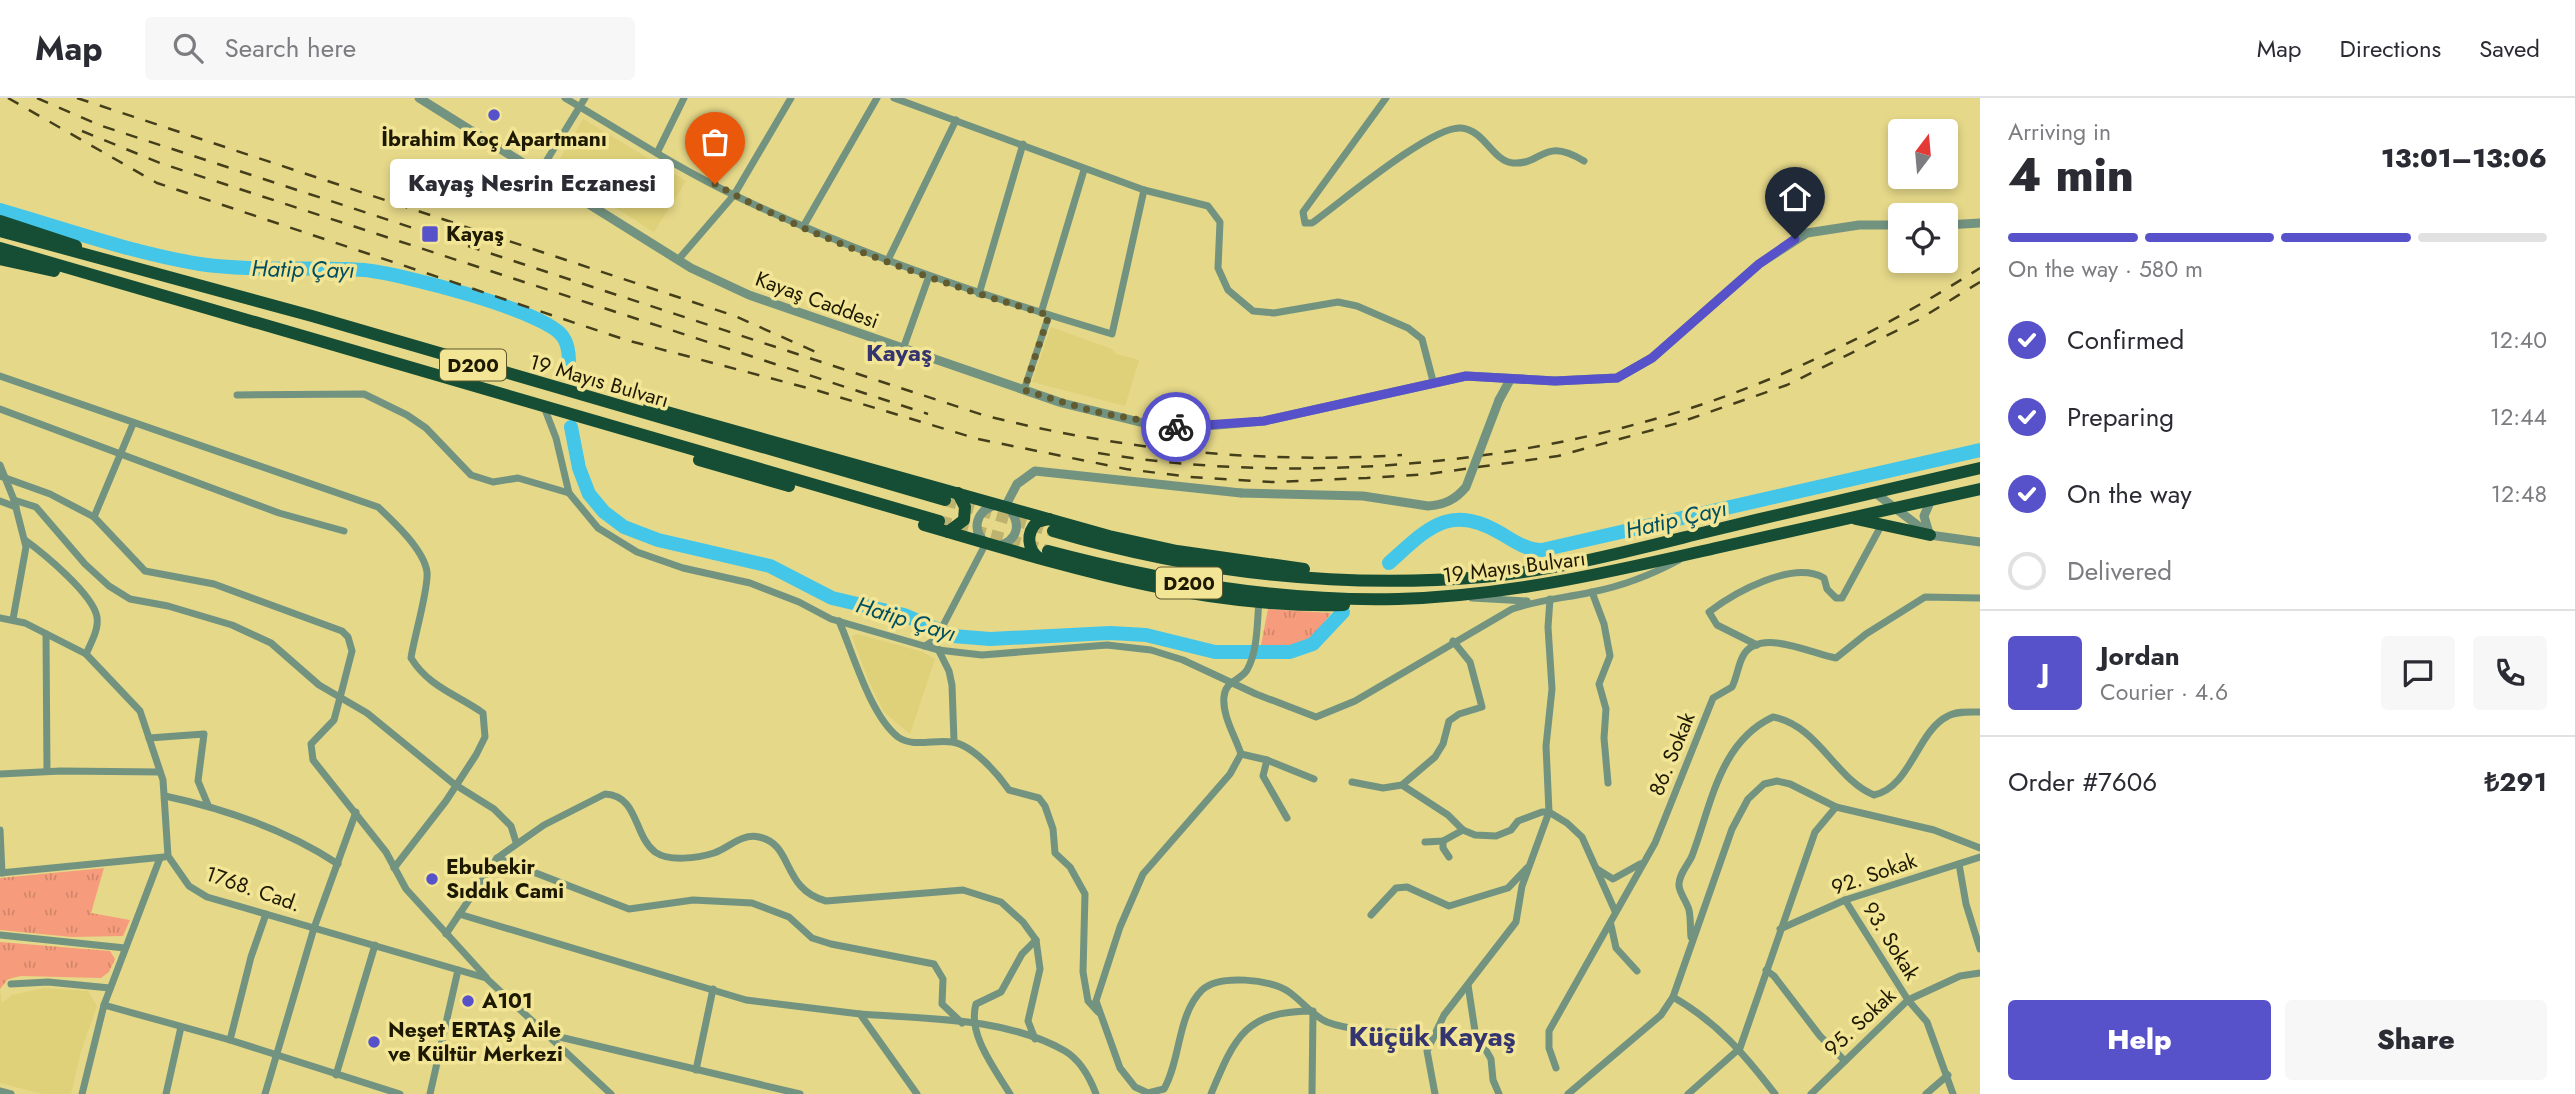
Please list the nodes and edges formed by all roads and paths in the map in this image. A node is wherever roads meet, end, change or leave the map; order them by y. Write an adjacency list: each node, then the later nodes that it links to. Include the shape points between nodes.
1 (419, 98): 15 (street, Kayaş Caddesi)
2 (565, 98): 9 (street)
3 (585, 98): 9 (street)
4 (684, 98): 12 (street)
5 (791, 98): 17 (street)
6 (877, 98): 22 (street)
7 (894, 98): 10 (street)
8 (1386, 98): 13 (street, via 1303,212 1305,223 1312,223 1421,143 1452,128 1474,132 1508,162 1554,150)
9 (580, 107): 12 (street); 15 (street)
10 (956, 120): 11 (street); 27 (street)
11 (1023, 144): 14 (street); 31 (street)
12 (657, 153): 17 (street)
13 (1584, 161)
14 (1084, 170): 16 (street); 32 (street)
15 (539, 173): 26 (street, Kayaş Caddesi)
16 (1144, 190): 32 (street, via 1112,334); 36 (street, via 1216,212 1219,268 1228,290 1253,311 1274,313 1338,302 1357,306 1422,339)
17 (734, 195): 22 (street); 26 (street)
18 (0, 221): 28 (highway)
19 (1980, 223): 20 (street)
20 (1958, 224)
21 (1888, 226): 35 (street, Kayaş Caddesi, via 1832,228 1799,237 1759,264 1666,347 1625,374 1606,380)
22 (803, 227): 27 (street)
23 (0, 231): 28 (highway, 19 Mayıs Bulvarı / D200)
24 (0, 248): 30 (highway, 19 Mayıs Bulvarı / D200)
25 (0, 260): 30 (highway)
26 (678, 260): 33 (street, Kayaş Caddesi, via 749,295)
27 (888, 260): 29 (street)
28 (135, 269): 39 (highway, 19 Mayıs Bulvarı / D200, via 312,316)
29 (929, 276): 31 (street); 33 (street)
30 (122, 283): 40 (highway, 19 Mayıs Bulvarı / D200)
31 (979, 294): 32 (street)
32 (1045, 314): 37 (street)
33 (903, 349): 37 (street, Kayaş Caddesi)
34 (0, 376): 42 (street)
35 (1510, 380): 36 (street, Kayaş Caddesi, via 1466,376); 56 (street, bridge, via 1466,487 1440,505 1350,495 1241,493 1035,471 1017,484)
36 (1433, 381): 37 (street, Kayaş Caddesi, via 1264,421 1193,428 1143,423)
37 (1024, 390)
38 (237, 395): 50 (street, via 364,394 426,428 471,475 493,482 517,478)
39 (574, 395): 51 (highway, 19 Mayıs Bulvarı, via 610,397); 52 (highway, 19 Mayıs Bulvarı / D200)
40 (544, 406): 43 (highway, 19 Mayıs Bulvarı / D200); 50 (street)
41 (0, 409): 44 (street)
42 (133, 424): 44 (street); 104 (street, via 378,507 407,535 427,569 411,658 440,690 483,713 485,737)
43 (614, 426): 60 (highway, 19 Mayıs Bulvarı / D200); 64 (highway, via 664,449)
44 (121, 454): 58 (street); 63 (street, via 279,513)
45 (0, 465): 47 (street)
46 (1980, 468): 49 (highway, 19 Mayıs Bulvarı)
47 (3, 477): 55 (street); 58 (street)
48 (1980, 489): 53 (highway, 19 Mayıs Bulvarı)
49 (1874, 492): 57 (street); 61 (highway, 19 Mayıs Bulvarı, via 1630,551 1484,576 1410,580 1334,575 1177,551)
50 (569, 493): 83 (street, via 598,528 637,552 750,583)
51 (958, 493): 56 (highway, 19 Mayıs Bulvarı); 64 (highway, via 965,507 964,520)
52 (945, 500)
53 (1931, 500): 57 (highway, 19 Mayıs Bulvarı); 65 (street, via 1924,516)
54 (0, 501): 55 (street)
55 (15, 503): 66 (street); 92 (street, via 36,507 85,564 119,592 146,604 232,625 271,643 319,685)
56 (1004, 506): 61 (highway, 19 Mayıs Bulvarı); 68 (street, via 1015,516 1017,529 1011,540); 68 (street, via 986,508 978,519 978,532)
57 (1896, 509): 59 (highway, 19 Mayıs Bulvarı); 65 (street)
58 (94, 517): 92 (street, via 145,570 214,584 342,631 352,651)
59 (1852, 517): 62 (highway); 69 (highway, 19 Mayıs Bulvarı)
60 (939, 521)
61 (1051, 525): 70 (highway, via 1037,522 1030,533 1031,549)
62 (1881, 526): 65 (highway); 87 (street, via 1839,599 1827,589 1824,578 1794,572 1729,596 1709,612 1717,625)
63 (344, 531)
64 (948, 532): 68 (highway)
65 (1930, 535): 67 (street)
66 (24, 539): 81 (street); 90 (street, via 92,606 97,618)
67 (1980, 542)
68 (993, 544): 70 (highway); 85 (street)
69 (1691, 554): 71 (street, via 1648,576); 72 (highway, 19 Mayıs Bulvarı, via 1589,578)
70 (1043, 555): 73 (highway, via 1120,581)
71 (1592, 592): 76 (street); 103 (street, via 1610,656 1599,684 1606,709)
72 (1447, 596): 74 (highway, 19 Mayıs Bulvarı); 77 (street)
73 (1260, 598): 79 (highway); 91 (street, via 1254,648 1246,671)
74 (1415, 598): 79 (highway, 19 Mayıs Bulvarı); 79 (highway, via 1360,605)
75 (1980, 598): 87 (street, via 1925,597 1836,658 1780,642)
76 (1550, 600): 78 (street); 110 (street)
77 (1494, 601): 78 (street); 82 (street)
78 (1536, 601): 82 (street)
79 (1333, 602)
80 (0, 618): 81 (street)
81 (13, 619): 84 (street)
82 (1492, 620): 86 (street)
83 (839, 621): 88 (street); 95 (street, via 870,700 898,737)
84 (46, 634): 90 (street); 98 (street)
85 (936, 639): 88 (street); 89 (street)
86 (1453, 641): 91 (street, via 1355,701 1316,717); 105 (street, via 1470,662 1482,707 1449,721 1435,757)
87 (1757, 645): 123 (street, 86. Sokak, via 1744,654 1732,687 1713,698 1655,843)
88 (925, 646): 89 (street)
89 (938, 650): 91 (street, via 982,655 1107,645 1151,650); 95 (street, via 951,678)
90 (86, 654): 94 (street, via 139,711)
91 (1229, 682): 96 (street, via 1223,695 1224,710)
92 (340, 696): 104 (street, via 396,734); 109 (street, via 334,720 311,744 310,752)
93 (1980, 712): 140 (street, via 1949,715 1937,722 1901,775 1874,795 1847,777 1830,754 1793,724 1773,717 1756,725 1727,760 1682,874 1679,885 1689,911)
94 (149, 738): 99 (street); 107 (street, via 204,734 198,781)
95 (954, 741): 157 (street, via 974,754 1009,790 1039,798 1045,806 1055,853 1070,867 1085,894 1083,972 1088,1002)
96 (1241, 754): 97 (street); 157 (street, via 1230,774 1143,874 1119,928 1096,1001)
97 (1267, 760): 101 (street); 111 (street, via 1263,776)
98 (47, 771): 99 (street); 100 (street)
99 (160, 772): 106 (street)
100 (0, 774)
101 (1314, 779)
102 (1352, 782): 105 (street, via 1383,788)
103 (1608, 783)
104 (454, 784): 115 (street, via 494,809 511,826); 127 (street)
105 (1402, 785): 113 (street)
106 (165, 796): 107 (street); 118 (street)
107 (208, 805): 124 (street, via 306,844)
108 (1836, 807): 117 (street, via 1934,830); 136 (street, 92. Sokak, via 1815,832); 140 (street, via 1790,785 1764,784 1748,799 1732,830)
109 (356, 812): 124 (street); 127 (street)
110 (1549, 812): 113 (street, via 1518,821 1496,836); 122 (street); 126 (street, via 1582,836)
111 (1287, 818)
112 (0, 830): 128 (street)
113 (1463, 830): 114 (street)
114 (1443, 841): 116 (street); 119 (street)
115 (516, 842): 121 (street); 139 (street, via 606,794 616,794 631,807 644,839 667,857 713,853 743,837 759,837 782,854 796,885 808,896 826,901 963,890 1001,902)
116 (1425, 842)
117 (1980, 848)
118 (164, 857): 128 (street); 131 (street, 1768. Cad., via 189,886 207,897); 142 (street)
119 (1449, 857)
120 (1980, 857): 125 (street, 92. Sokak)
121 (497, 858): 132 (street); 159 (street, via 629,909 693,900 752,903 789,917 812,937 831,944 934,964 943,979 942,1004)
122 (1532, 862): 133 (street, via 1498,893 1449,906 1408,887 1396,888); 150 (street, via 1516,922)
123 (1643, 862): 126 (street, via 1613,879); 130 (street, 86. Sokak)
124 (338, 864): 135 (street)
125 (1959, 864): 129 (street, 92. Sokak); 143 (street, via 1965,904)
126 (1594, 866): 130 (street)
127 (394, 868): 137 (street, via 406,890)
128 (1, 873)
129 (1845, 900): 136 (street, 92. Sokak); 154 (street, 93. Sokak)
130 (1615, 911): 134 (street, 86. Sokak)
131 (266, 914): 135 (street, 1768. Cad.); 165 (street)
132 (459, 914): 137 (street); 152 (street)
133 (1371, 915)
134 (1611, 924): 145 (street, via 1616,948); 169 (street, 86. Sokak, via 1549,1031)
135 (314, 928): 141 (street, 1768. Cad.); 167 (street)
136 (1780, 929): 146 (street, 92. Sokak)
137 (446, 934): 148 (street)
138 (0, 935): 142 (street)
139 (1036, 940): 160 (street, via 1022,954 1001,992 976,1004); 164 (street, via 1040,969 1028,1021)
140 (1691, 941): 153 (street)
141 (375, 945): 144 (street, 1768. Cad.); 171 (street)
142 (125, 948): 151 (street)
143 (1980, 948)
144 (458, 970): 148 (street, 1768. Cad.); 179 (street)
145 (1637, 971)
146 (1766, 971): 166 (street, 92. Sokak); 168 (street)
147 (1980, 974): 154 (street, 95. Sokak, via 1960,976)
148 (486, 978): 162 (street, 1768. Cad.)
149 (11, 984): 151 (street)
150 (1468, 985): 163 (street); 188 (street, via 1475,1031 1491,1059)
151 (110, 988): 155 (street)
152 (713, 989): 158 (street, via 746,1000); 170 (street)
153 (1673, 997): 166 (street, via 1702,1013); 189 (street, via 1661,1015)
154 (1908, 1000): 168 (street, 95. Sokak); 172 (street, 93. Sokak, via 1927,1022)
155 (104, 1005): 161 (street); 175 (street)
156 (1313, 1011): 157 (street, via 1270,983 1236,979 1204,988 1190,1007 1173,1073 1164,1089 1148,1093 1135,1087 1120,1068); 163 (street, via 1325,1021 1354,1028); 185 (street, via 1283,1011 1249,1028 1234,1042); 186 (street)
157 (1099, 1013)
158 (860, 1014): 159 (street); 182 (street)
159 (962, 1023): 160 (street)
160 (974, 1025): 164 (street); 183 (street)
161 (181, 1027): 165 (street); 176 (street)
162 (546, 1034): 170 (street); 180 (street, 1768. Cad.)
163 (1434, 1036): 187 (street, via 1427,1051)
164 (1035, 1039): 184 (street, via 1066,1052 1090,1077)
165 (230, 1040): 167 (street)
166 (1740, 1048): 190 (street, 92. Sokak); 191 (street)
167 (275, 1054): 171 (street); 177 (street)
168 (1845, 1061): 192 (street, 95. Sokak)
169 (1556, 1068)
170 (696, 1070): 181 (street)
171 (336, 1075): 178 (street)
172 (1948, 1075): 193 (street); 194 (street, 93. Sokak)
173 (0, 1091): 174 (street)
174 (11, 1094)
175 (82, 1094)
176 (166, 1094)
177 (265, 1094)
178 (400, 1094)
179 (430, 1094)
180 (611, 1094)
181 (800, 1094)
182 (917, 1094)
183 (1010, 1094)
184 (1096, 1094)
185 (1211, 1094)
186 (1312, 1094)
187 (1436, 1094)
188 (1499, 1094)
189 (1567, 1094)
190 (1688, 1094)
191 (1775, 1094)
192 (1811, 1094)
193 (1926, 1094)
194 (1953, 1094)

